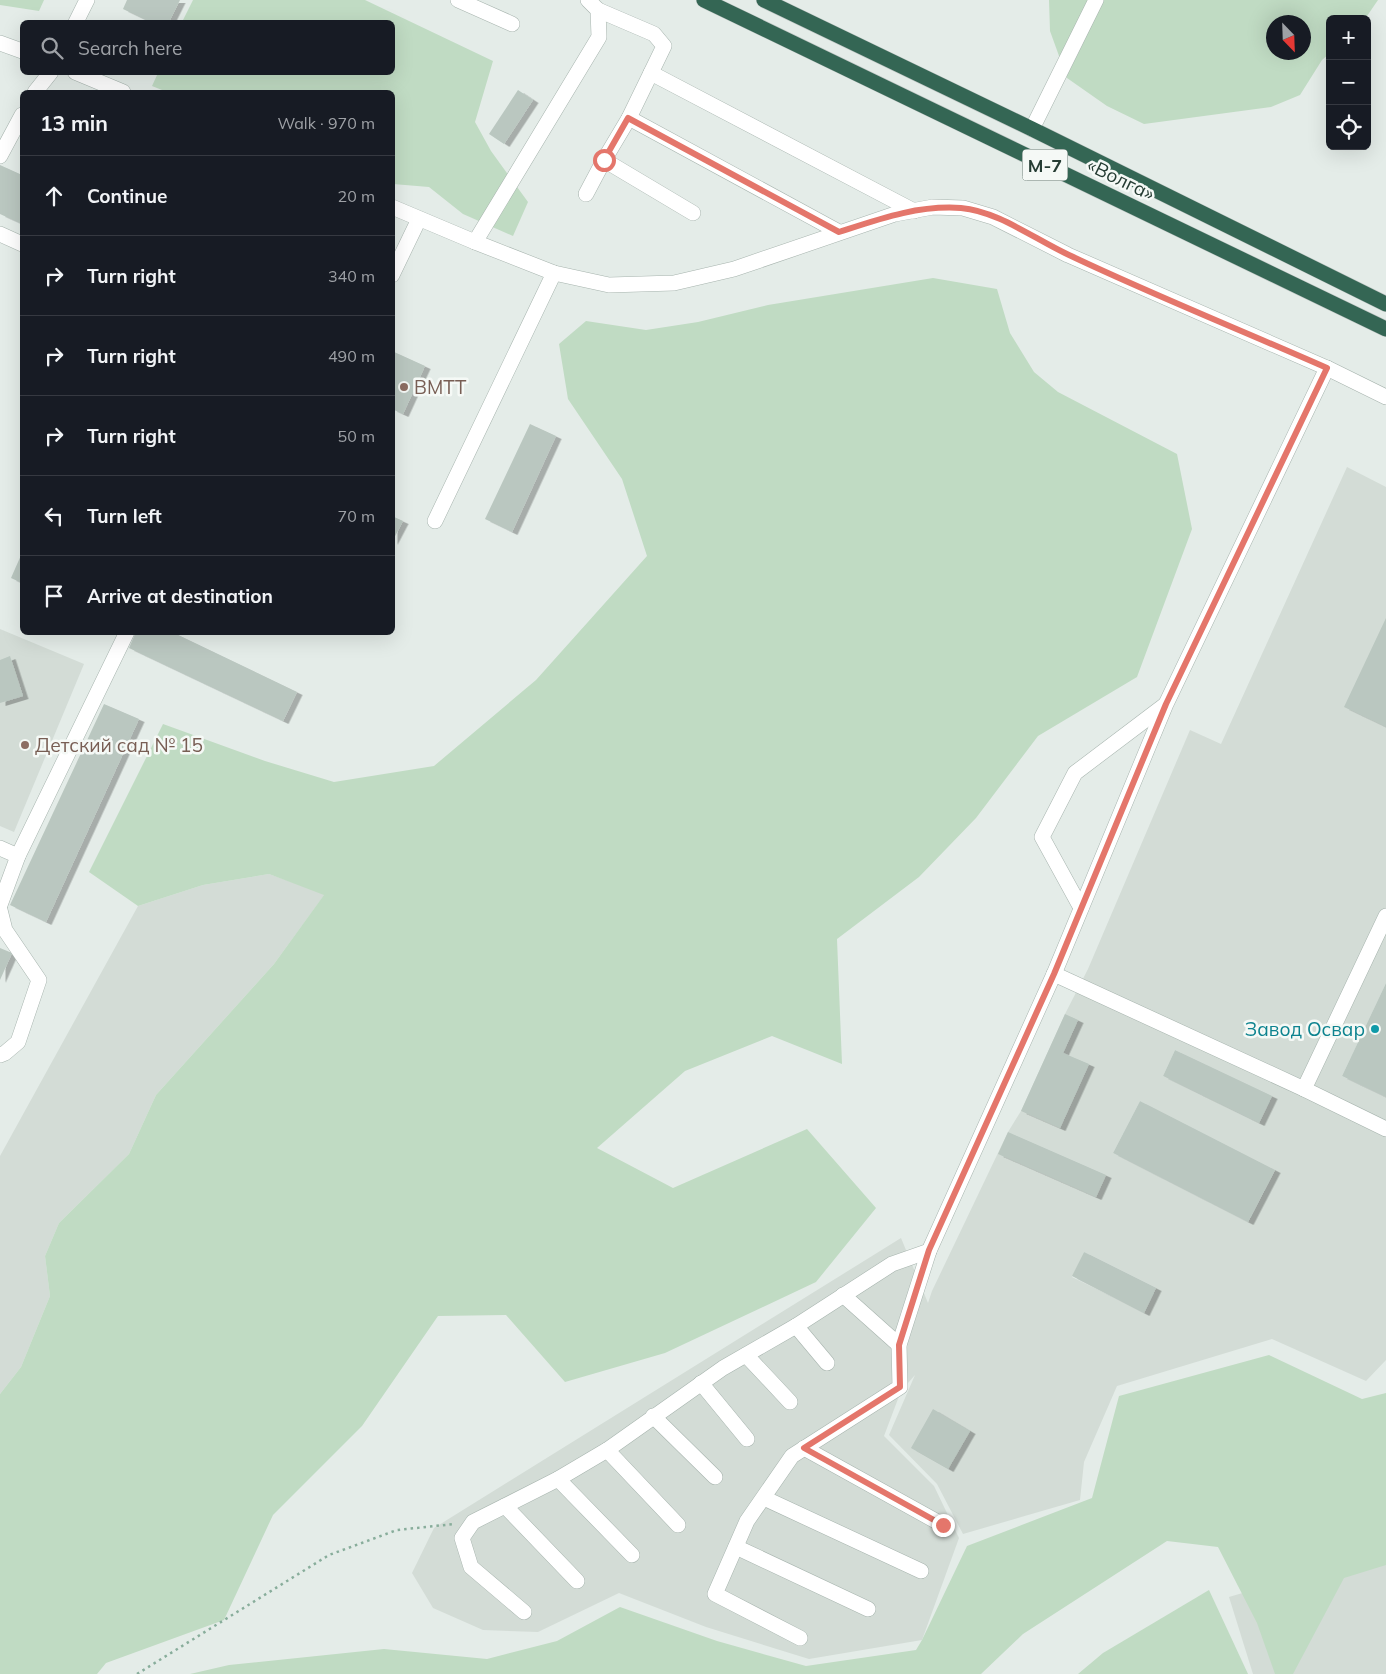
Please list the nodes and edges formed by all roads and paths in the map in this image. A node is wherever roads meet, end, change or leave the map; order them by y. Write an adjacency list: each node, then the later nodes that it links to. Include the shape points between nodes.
1 (87, 0): 7 (street)
2 (458, 0): 8 (street)
3 (704, 0): 33 (highway, «Волга» / М-7)
4 (764, 0): 18 (highway, «Волга» / М-7)
5 (1096, 0): 18 (street)
6 (593, 5): 11 (street, via 654,34 664,46); 28 (street, via 599,37)
7 (77, 20)
8 (512, 24)
9 (0, 42): 10 (street)
10 (20, 50)
11 (651, 73): 16 (street); 23 (street)
12 (49, 75): 14 (street)
13 (82, 75): 15 (street)
14 (37, 90)
15 (118, 90)
16 (628, 118): 20 (street); 26 (street)
17 (20, 119): 19 (street)
18 (1032, 129): 32 (highway, «Волга» / М-7)
19 (0, 156)
20 (604, 160): 21 (street); 24 (street)
21 (586, 194)
22 (395, 208): 25 (street)
23 (914, 211): 26 (street); 34 (street, via 963,208 993,217 1068,255)
24 (694, 213)
25 (419, 219): 28 (street); 30 (street)
26 (839, 232): 31 (street, via 734,269 674,283 609,285)
27 (0, 234): 29 (street)
28 (475, 242): 31 (street)
29 (20, 243)
30 (395, 269)
31 (554, 273): 36 (street)
32 (1386, 304)
33 (1386, 329)
34 (1327, 368): 35 (street); 38 (street)
35 (1386, 396)
36 (435, 521)
37 (125, 635): 40 (street)
38 (1166, 704): 42 (street); 42 (street, via 1075,773 1042,837)
39 (0, 848): 40 (street)
40 (18, 856): 41 (street)
41 (0, 905)
42 (1081, 908): 46 (street)
43 (0, 910): 45 (street)
44 (1386, 916): 48 (street)
45 (2, 929): 47 (street, via 39,980 18,1042)
46 (1054, 974): 48 (street); 50 (street)
47 (2, 1057)
48 (1304, 1089): 49 (street)
49 (1386, 1129)
50 (929, 1250): 51 (street, via 892,1264); 53 (street)
51 (842, 1295): 52 (street); 53 (street)
52 (796, 1326): 54 (street); 55 (street)
53 (899, 1345): 60 (street, via 900,1387)
54 (746, 1355): 56 (street); 57 (street)
55 (827, 1363)
56 (701, 1383): 58 (street); 59 (street)
57 (790, 1402)
58 (653, 1416): 61 (street); 62 (street)
59 (747, 1439)
60 (804, 1448): 64 (street, via 792,1456); 68 (street)
61 (607, 1450): 63 (street); 67 (street)
62 (715, 1477)
63 (558, 1479): 65 (street); 70 (street)
64 (764, 1498): 69 (street, via 747,1521); 71 (street)
65 (505, 1506): 66 (street); 72 (street)
66 (473, 1522): 74 (street, via 462,1538 471,1567); 76 (path, via 397,1530 329,1555)
67 (678, 1525)
68 (943, 1525)
69 (736, 1548): 73 (street); 75 (street, via 715,1594)
70 (632, 1555)
71 (921, 1571)
72 (577, 1581)
73 (868, 1609)
74 (524, 1612)
75 (800, 1638)
76 (137, 1674)

